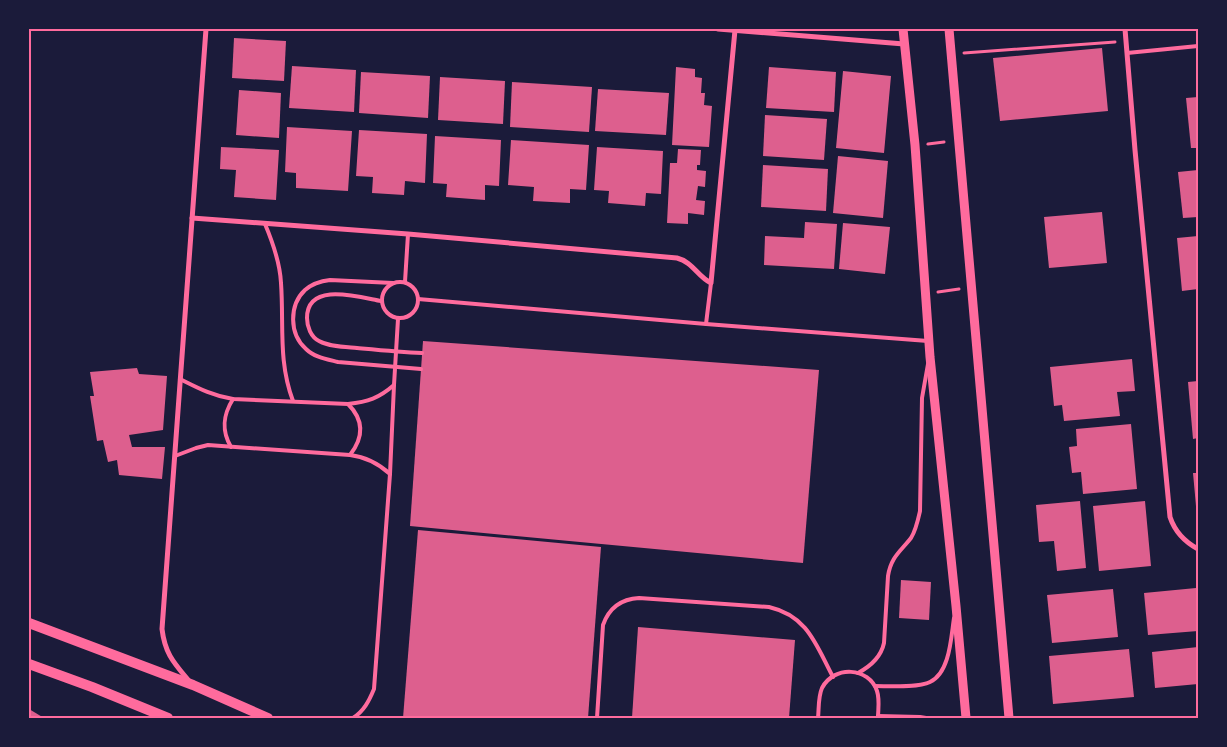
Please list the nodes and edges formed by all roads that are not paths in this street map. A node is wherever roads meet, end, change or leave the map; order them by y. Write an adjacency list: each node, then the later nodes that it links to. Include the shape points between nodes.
1 (206, 29): 10 (street)
2 (718, 29): 6 (street)
3 (903, 29): 7 (street)
4 (949, 29): 41 (street)
5 (1125, 29): 9 (street)
6 (735, 30): 7 (street); 15 (street)
7 (904, 44): 20 (street, via 915,145)
8 (1198, 46): 9 (lane)
9 (1127, 54): 33 (street, via 1170,517 1182,538)
10 (192, 218): 11 (street); 24 (street)
11 (265, 224): 12 (street); 27 (lane, via 278,262 283,362)
12 (408, 234): 13 (lane); 15 (street, via 677,258 690,264)
13 (405, 282): 14 (lane); 16 (lane, via 414,289)
14 (393, 283): 17 (lane, via 384,290); 23 (lane, via 330,280 313,284 297,301 293,316 294,332 299,342 315,356 338,362)
15 (711, 284): 19 (lane)
16 (418, 300): 18 (lane, via 411,315); 19 (lane)
17 (381, 301): 18 (lane, via 385,312); 21 (lane, via 330,294 322,296 311,305 307,318 310,333 328,345)
18 (398, 319): 25 (lane)
19 (706, 324): 20 (lane)
20 (928, 341): 22 (street)
21 (422, 353)
22 (930, 357): 34 (street); 37 (lane, via 922,398 919,518 911,537 889,567 882,650 870,666)
23 (421, 370)
24 (180, 379): 26 (lane, via 209,394); 31 (street)
25 (394, 385): 28 (lane, via 373,399); 32 (lane)
26 (232, 399): 27 (lane); 29 (lane, via 224,419)
27 (293, 401): 28 (lane)
28 (348, 404): 30 (lane, via 355,410 361,429)
29 (231, 447): 30 (lane); 31 (lane, via 208,446)
30 (350, 455): 32 (lane, via 372,460)
31 (175, 456): 39 (street, via 162,629 170,657)
32 (390, 474): 45 (lane, via 374,689 369,702)
33 (1198, 549)
34 (956, 606): 40 (lane, via 947,660 935,679 921,685); 49 (street)
35 (29, 623): 39 (main road)
36 (29, 664): 43 (main road)
37 (858, 673): 38 (lane); 40 (lane)
38 (833, 676): 46 (lane, via 808,630 787,612 769,607 631,598 616,605 603,625); 47 (lane, via 822,689)
39 (193, 685): 44 (main road)
40 (875, 686): 42 (lane, via 879,698)
41 (1009, 714): 50 (street)
42 (878, 717): 48 (lane)
43 (168, 718)
44 (268, 718)
45 (353, 718)
46 (597, 718)
47 (818, 718)
48 (926, 718)
49 (966, 718)
50 (1015, 718)

